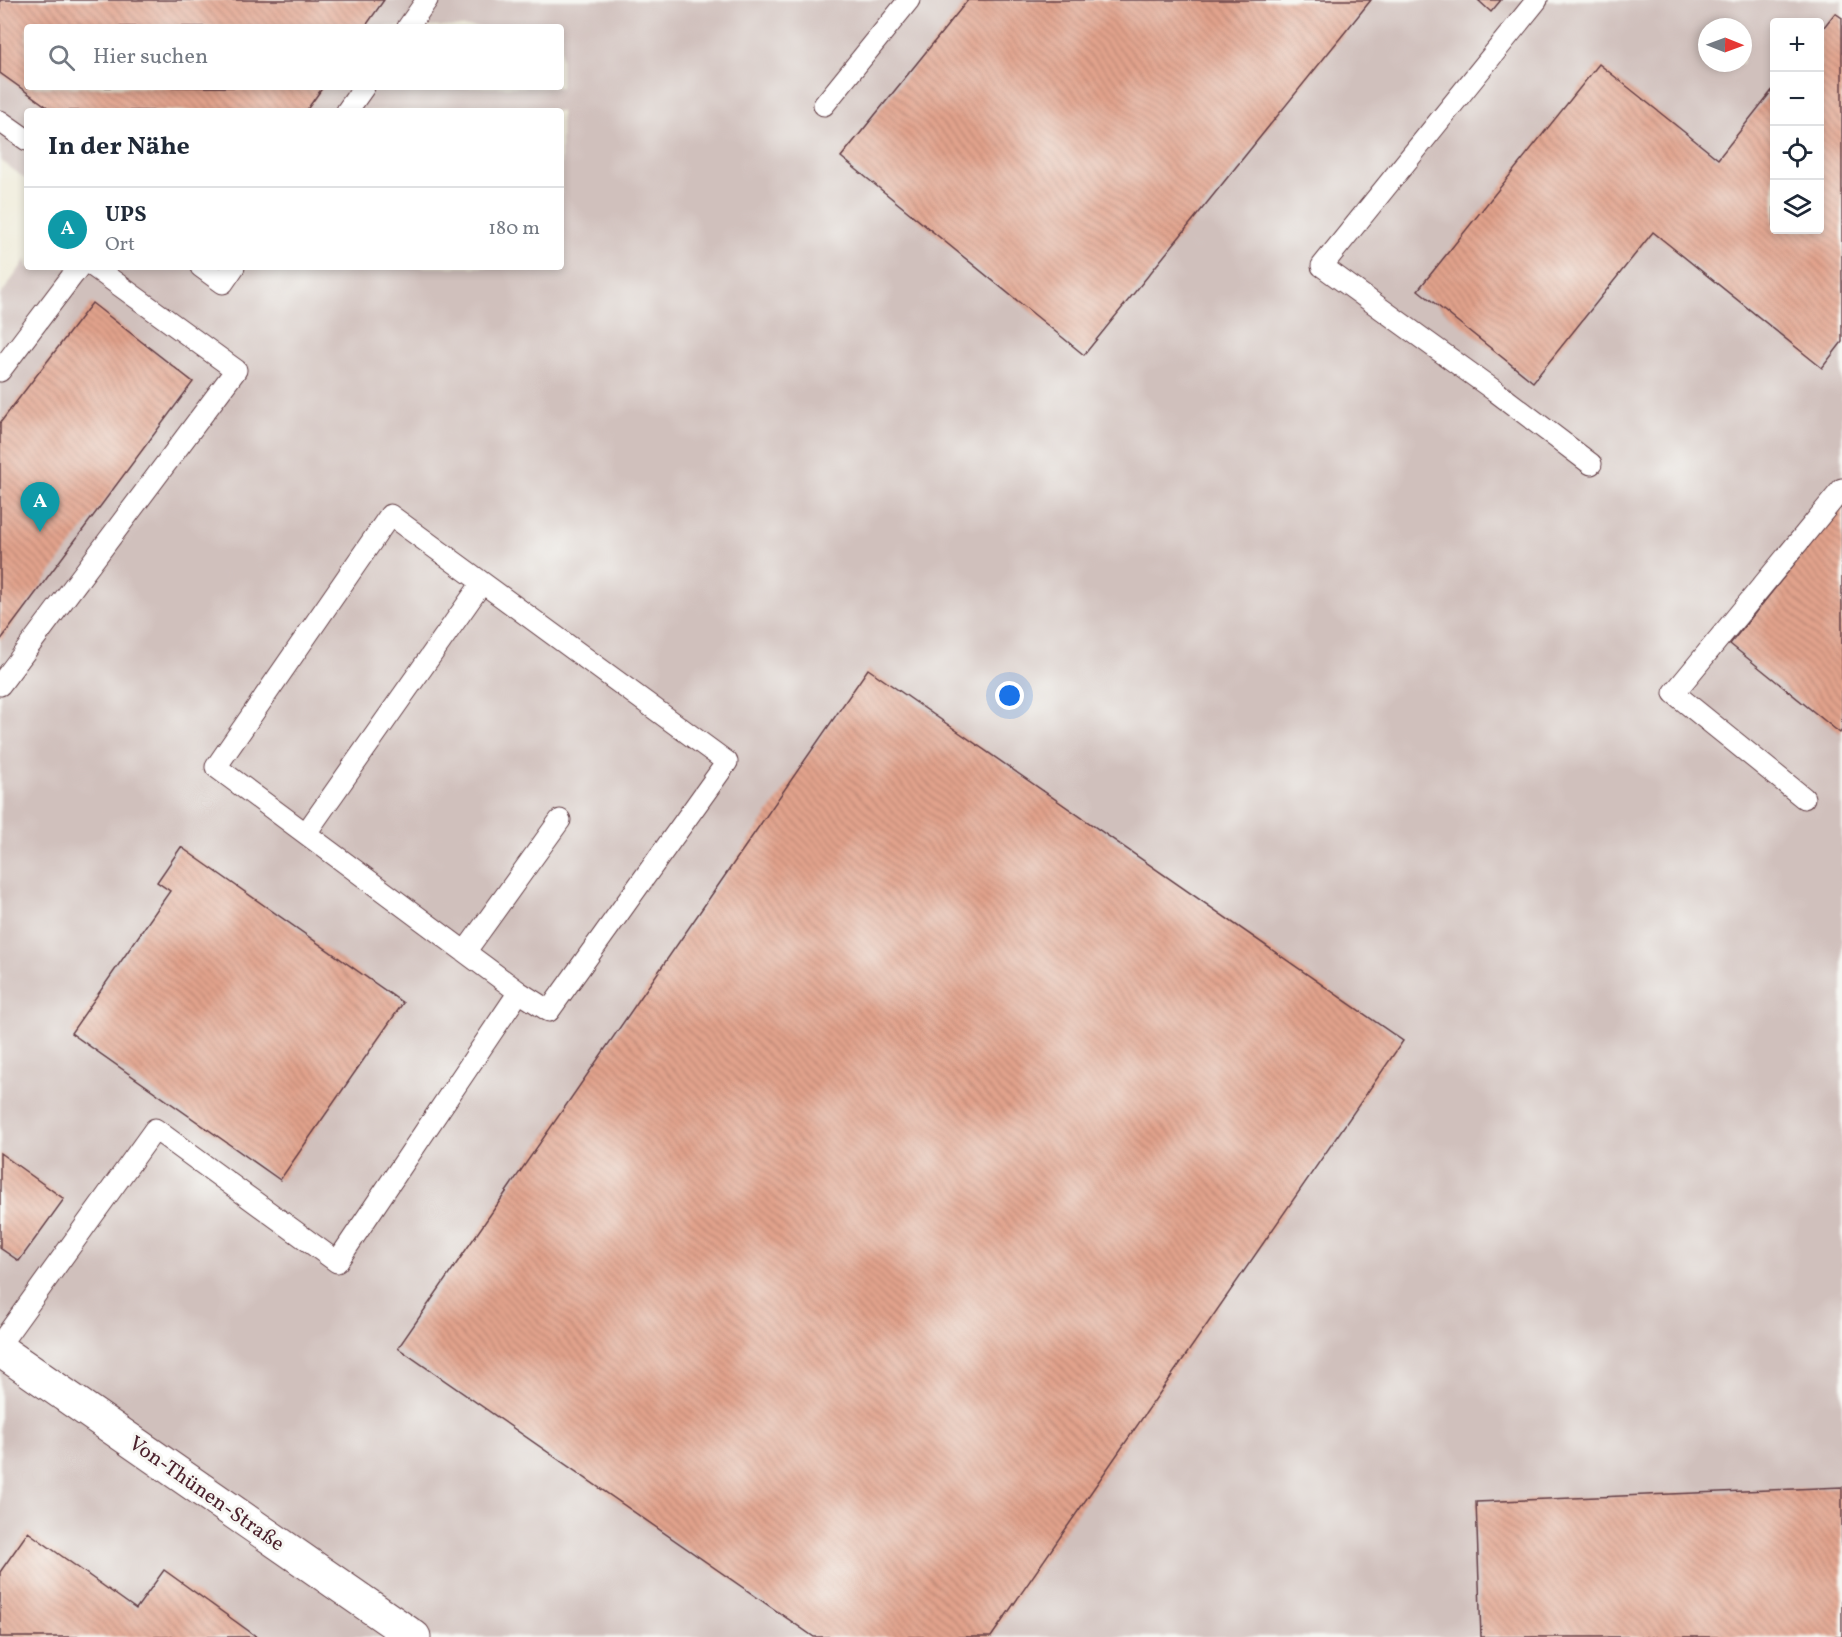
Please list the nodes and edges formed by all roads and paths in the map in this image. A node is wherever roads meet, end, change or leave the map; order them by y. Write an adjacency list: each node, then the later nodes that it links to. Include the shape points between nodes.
1 (427, 0): 4 (lane)
2 (909, 0): 6 (lane)
3 (1538, 0): 15 (lane, via 1322,266)
4 (410, 24)
5 (362, 90): 7 (lane)
6 (824, 105)
7 (349, 108)
8 (0, 121): 9 (lane)
9 (24, 138)
10 (77, 270): 14 (lane)
11 (98, 270): 18 (lane, via 236,370)
12 (205, 270): 13 (lane, via 223,283)
13 (232, 270)
14 (0, 371)
15 (1591, 464)
16 (1842, 489): 19 (lane, via 1674,693)
17 (482, 583): 21 (lane); 21 (lane, via 390,515 216,767); 23 (lane, via 727,762 549,1011)
18 (0, 686)
19 (1804, 798)
20 (560, 820): 22 (lane)
21 (306, 833): 22 (lane)
22 (465, 952): 23 (lane)
23 (519, 992): 24 (lane, via 337,1262 155,1129)
24 (0, 1344)
25 (0, 1350): 26 (street, Von-Thünen-Straße)
26 (414, 1637)

